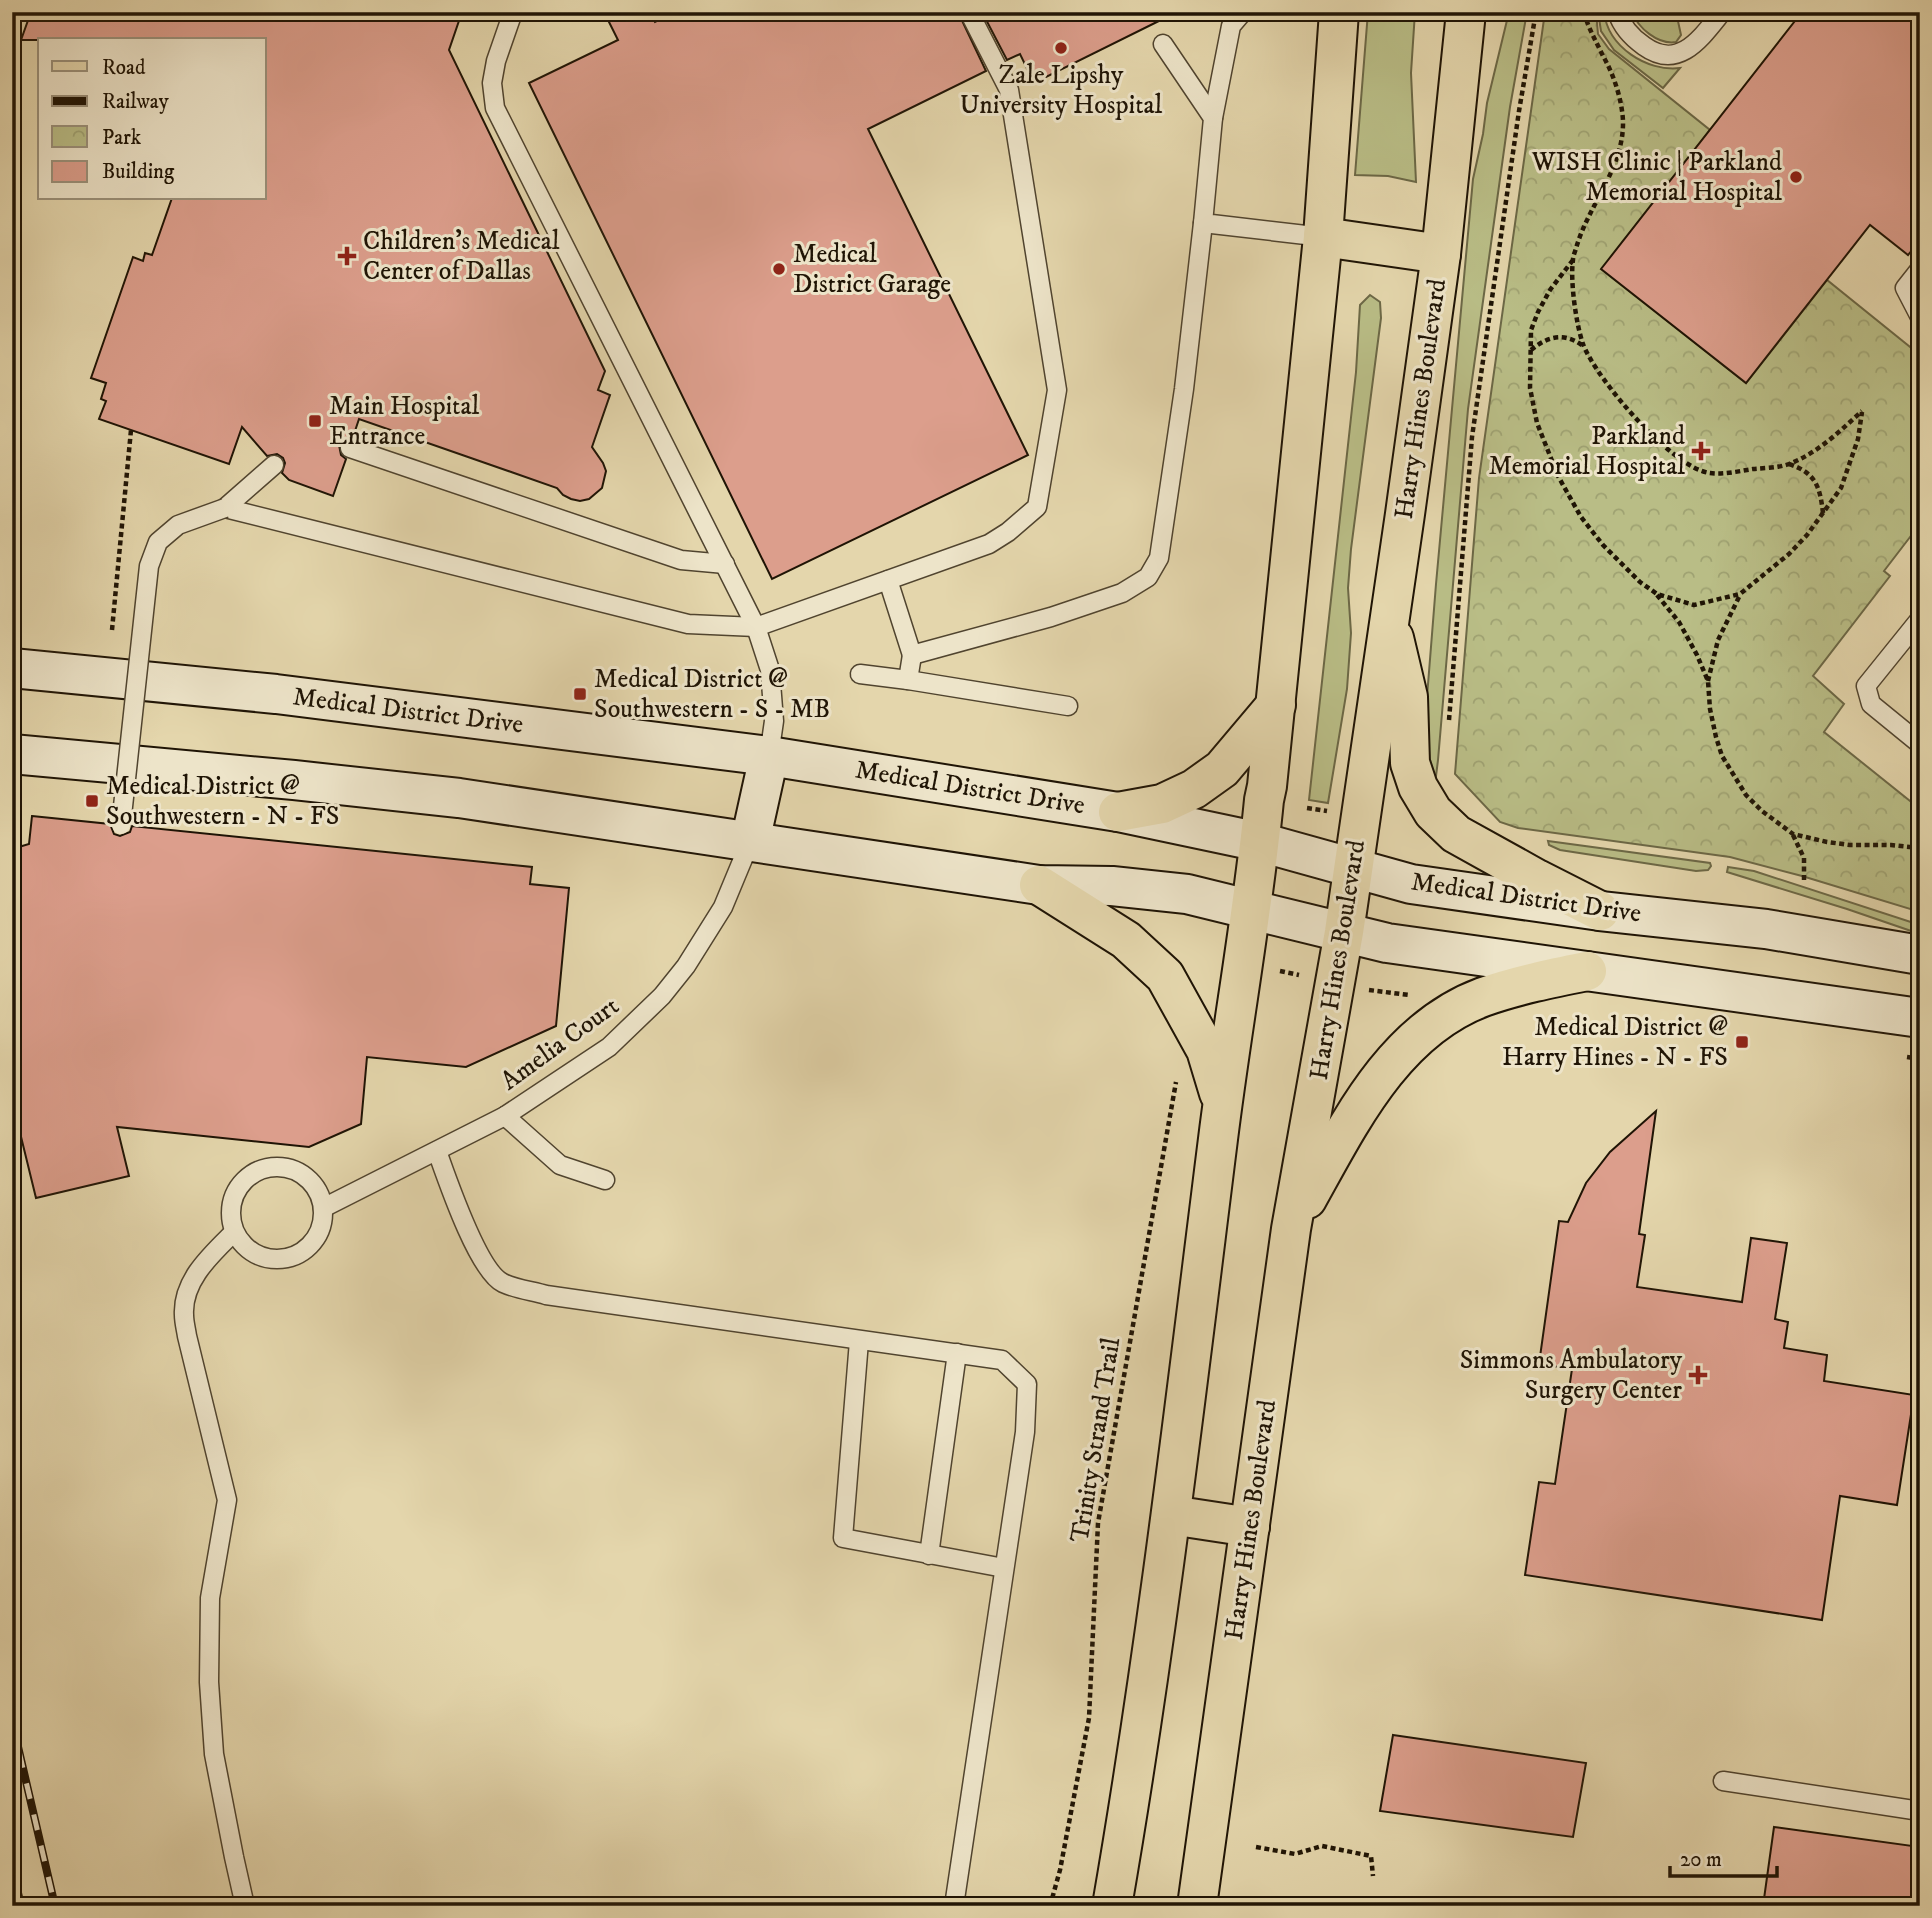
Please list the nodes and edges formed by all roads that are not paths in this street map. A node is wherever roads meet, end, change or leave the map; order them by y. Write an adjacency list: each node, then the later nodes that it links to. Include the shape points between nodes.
1 (513, 12): 18 (lane, via 496,61 492,83 495,108)
2 (969, 12): 19 (lane, via 1009,90 1057,390 1037,507 989,544)
3 (1243, 12): 9 (lane, via 1231,26)
4 (1339, 12): 11 (main road)
5 (1466, 12): 12 (main road, Harry Hines Boulevard)
6 (1618, 12): 7 (lane, via 1634,38 1655,54 1669,55 1681,53 1702,38)
7 (1722, 12)
8 (1163, 44): 9 (lane)
9 (1213, 118): 10 (lane)
10 (1203, 223): 11 (lane); 23 (lane, via 1159,558 1148,577 1122,593 1051,617)
11 (1323, 237): 12 (main road); 27 (main road)
12 (1441, 254): 20 (main road, Harry Hines Boulevard)
13 (1920, 269): 14 (lane, via 1905,288)
14 (1920, 317)
15 (350, 448): 18 (lane, via 681,560)
16 (274, 465): 17 (lane)
17 (225, 508): 22 (lane, via 688,624); 33 (lane, bridge, via 178,524 158,542 149,566)
18 (725, 564): 22 (lane)
19 (888, 580): 22 (lane); 23 (lane)
20 (1389, 619): 36 (main road, Harry Hines Boulevard); 39 (main road, via 1408,698 1410,763 1433,812 1456,834)
21 (1920, 619): 29 (lane, via 1867,686 1871,704)
22 (756, 627): 31 (lane, via 770,670 774,721)
23 (912, 655): 26 (lane)
24 (12, 668): 31 (main road, Medical District Drive, via 276,694)
25 (860, 674): 26 (lane)
26 (908, 680): 28 (lane)
27 (1276, 705): 32 (main road, via 1222,769 1194,789 1163,804); 35 (main road)
28 (1068, 706)
29 (1920, 744)
30 (12, 754): 34 (main road, via 459,798)
31 (769, 756): 32 (main road, Medical District Drive); 34 (main road)
32 (1118, 812): 35 (main road, Medical District Drive)
33 (121, 825)
34 (750, 842): 37 (main road); 45 (lane, Amelia Court, via 723,907 662,996 609,1047)
35 (1260, 842): 36 (main road, Medical District Drive); 38 (main road)
36 (1353, 866): 39 (main road, Medical District Drive, via 1411,884); 40 (main road, Harry Hines Boulevard)
37 (1040, 885): 38 (main road, via 1187,894); 44 (main road, via 1126,940 1165,976 1206,1049)
38 (1252, 909): 40 (main road); 44 (main road)
39 (1600, 911): 41 (main road, Medical District Drive, via 1766,929)
40 (1344, 932): 42 (main road, via 1387,943); 49 (main road, Harry Hines Boulevard)
41 (1920, 955)
42 (1587, 971): 43 (main road); 49 (main road, via 1482,998 1445,1016 1417,1039 1379,1078 1357,1110)
43 (1920, 1018)
44 (1222, 1102): 53 (main road)
45 (505, 1116): 46 (lane, Amelia Court); 47 (lane, via 561,1165)
46 (437, 1151): 48 (lane, Amelia Court); 51 (lane, via 483,1262 501,1282 546,1295)
47 (605, 1181)
48 (323, 1208): 50 (lane, via 320,1232 311,1246 282,1260 262,1258 245,1248); 50 (lane, via 316,1189 302,1174 284,1167 264,1168 246,1177 234,1193 230,1212)
49 (1292, 1229): 54 (main road, Harry Hines Boulevard)
50 (234, 1232): 59 (lane, via 203,1263 187,1292 183,1313 227,1500 210,1598 209,1682 214,1754)
51 (859, 1341): 52 (lane); 55 (lane, via 843,1538)
52 (957, 1353): 55 (lane); 56 (lane, via 1002,1360 1027,1384 1025,1432)
53 (1171, 1515): 54 (main road); 61 (main road)
54 (1250, 1527): 62 (main road, Harry Hines Boulevard)
55 (929, 1555): 56 (lane)
56 (1004, 1568): 60 (lane)
57 (1723, 1780): 58 (lane)
58 (1920, 1811)
59 (246, 1906)
60 (954, 1906)
61 (1112, 1906)
62 (1197, 1906)

